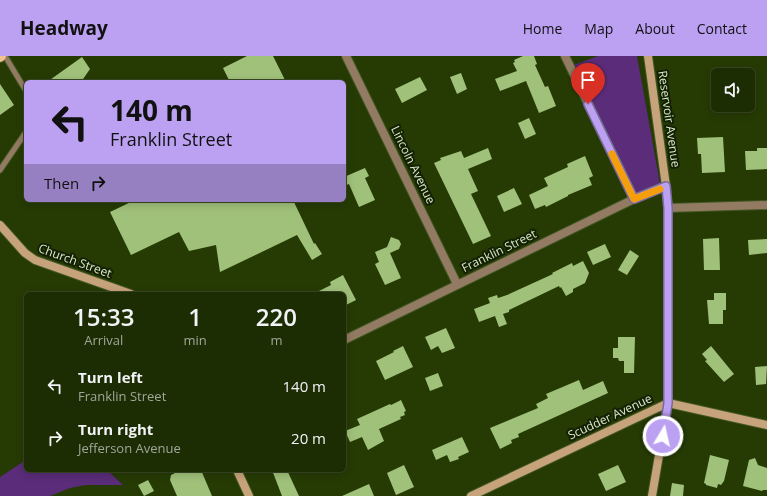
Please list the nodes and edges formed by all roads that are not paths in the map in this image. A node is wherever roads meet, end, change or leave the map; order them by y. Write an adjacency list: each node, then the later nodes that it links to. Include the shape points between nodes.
1 (5, 56): 5 (lane)
2 (346, 56): 13 (street, Lincoln Avenue)
3 (565, 56): 9 (street)
4 (648, 56): 8 (street, Reservoir Avenue)
5 (24, 88)
6 (24, 135): 7 (lane)
7 (0, 170)
8 (666, 186): 9 (street, Franklin Street); 11 (street, Reservoir Avenue)
9 (634, 199): 13 (street, Franklin Street)
10 (767, 205): 11 (street)
11 (668, 208): 16 (street, Reservoir Avenue)
12 (0, 225): 14 (street, Church Street, via 25,253 35,260)
13 (457, 284): 15 (street, Franklin Street)
14 (125, 292)
15 (346, 339)
16 (668, 403): 17 (street, Scudder Avenue); 20 (street, Scudder Avenue); 21 (street, Reservoir Avenue)
17 (767, 425)
18 (238, 472): 19 (street)
19 (249, 496)
20 (471, 496)
21 (652, 496)

